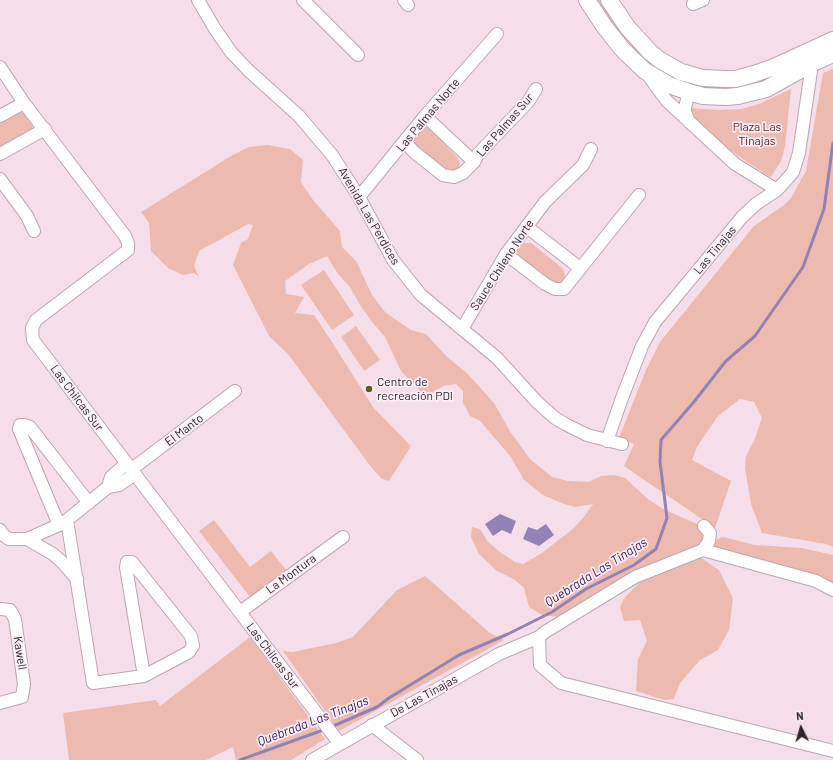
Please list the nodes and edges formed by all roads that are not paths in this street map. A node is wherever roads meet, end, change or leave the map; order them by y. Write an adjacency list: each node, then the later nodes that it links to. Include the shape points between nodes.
1 (198, 0): 26 (street, Avenida Las Perdices, via 231,52 312,130 340,166)
2 (303, 0): 8 (street)
3 (587, 0): 11 (street, via 622,49)
4 (609, 0): 9 (street, via 628,28 651,53 670,66 692,76 736,79)
5 (497, 34): 16 (street, Las Palmas Norte)
6 (833, 40): 9 (street)
7 (833, 54): 9 (street)
8 (358, 55)
9 (813, 56): 13 (street, via 766,89 738,96 715,97); 24 (street, Las Tinajas, via 798,159 788,178)
10 (0, 67): 14 (street, Las Chilcas Sur)
11 (645, 71): 13 (street, via 668,85); 17 (street, via 666,100)
12 (536, 89): 22 (street, Las Palmas Sur, via 528,102 478,154)
13 (692, 93): 17 (street, via 685,108)
14 (24, 103): 15 (street); 18 (street, Las Chilcas Sur)
15 (0, 116)
16 (425, 116): 19 (street, Las Palmas Norte); 22 (street)
17 (690, 123): 24 (street, via 735,164)
18 (45, 129): 21 (street); 35 (street, Las Chilcas Sur, via 125,236 128,250 36,320 32,336)
19 (405, 142): 22 (street, Las Palmas Sur, via 443,175 454,177 463,173); 26 (street, Las Palmas Norte)
20 (591, 149): 27 (street, Sauce Chileno Norte, via 583,165 545,202)
21 (0, 154)
22 (474, 162)
23 (0, 179): 28 (street)
24 (777, 190): 33 (street, Las Tinajas, via 742,217 652,326)
25 (639, 195): 30 (street)
26 (359, 197): 31 (street, Avenida Las Perdices, via 385,248 402,273 432,305)
27 (527, 227): 29 (street, Sauce Chileno Norte); 30 (street)
28 (34, 230)
29 (506, 254): 30 (street, via 555,289 564,289); 31 (street, Sauce Chileno Norte)
30 (580, 268)
31 (462, 329): 33 (street, Avenida Las Perdices, via 497,358 555,418 576,430)
32 (235, 391): 35 (street, El Manto)
33 (607, 441): 34 (street, Avenida Las Perdices)
34 (622, 444)
35 (132, 469): 36 (street, El Manto, via 111,477 108,487); 46 (street, Las Chilcas Sur)
36 (89, 503): 37 (street, El Manto); 37 (street, via 30,427 25,424 20,426 19,429)
37 (63, 522): 41 (street, El Manto); 43 (street)
38 (704, 526): 42 (street, via 710,533 709,541)
39 (0, 530): 41 (street, via 9,539)
40 (343, 537): 46 (street, La Montura)
41 (27, 539): 43 (street, via 53,554)
42 (703, 550): 44 (street, via 816,581); 47 (street, De Las Tinajas, via 636,578 568,617)
43 (77, 580): 48 (street, via 93,683)
44 (833, 590)
45 (5, 609): 49 (street, Kawell, via 15,619 24,684 22,697)
46 (240, 612): 51 (street, Las Chilcas Sur)
47 (539, 637): 50 (street, De Las Tinajas, via 499,654); 52 (street, via 540,665 561,683)
48 (144, 676): 48 (street, via 126,567 130,561 191,636 193,642 190,652)
49 (0, 703)
50 (372, 725): 51 (street, De Las Tinajas); 54 (street)
51 (340, 744): 53 (street, De Las Tinajas)
52 (833, 752)
53 (312, 760)
54 (417, 760)

